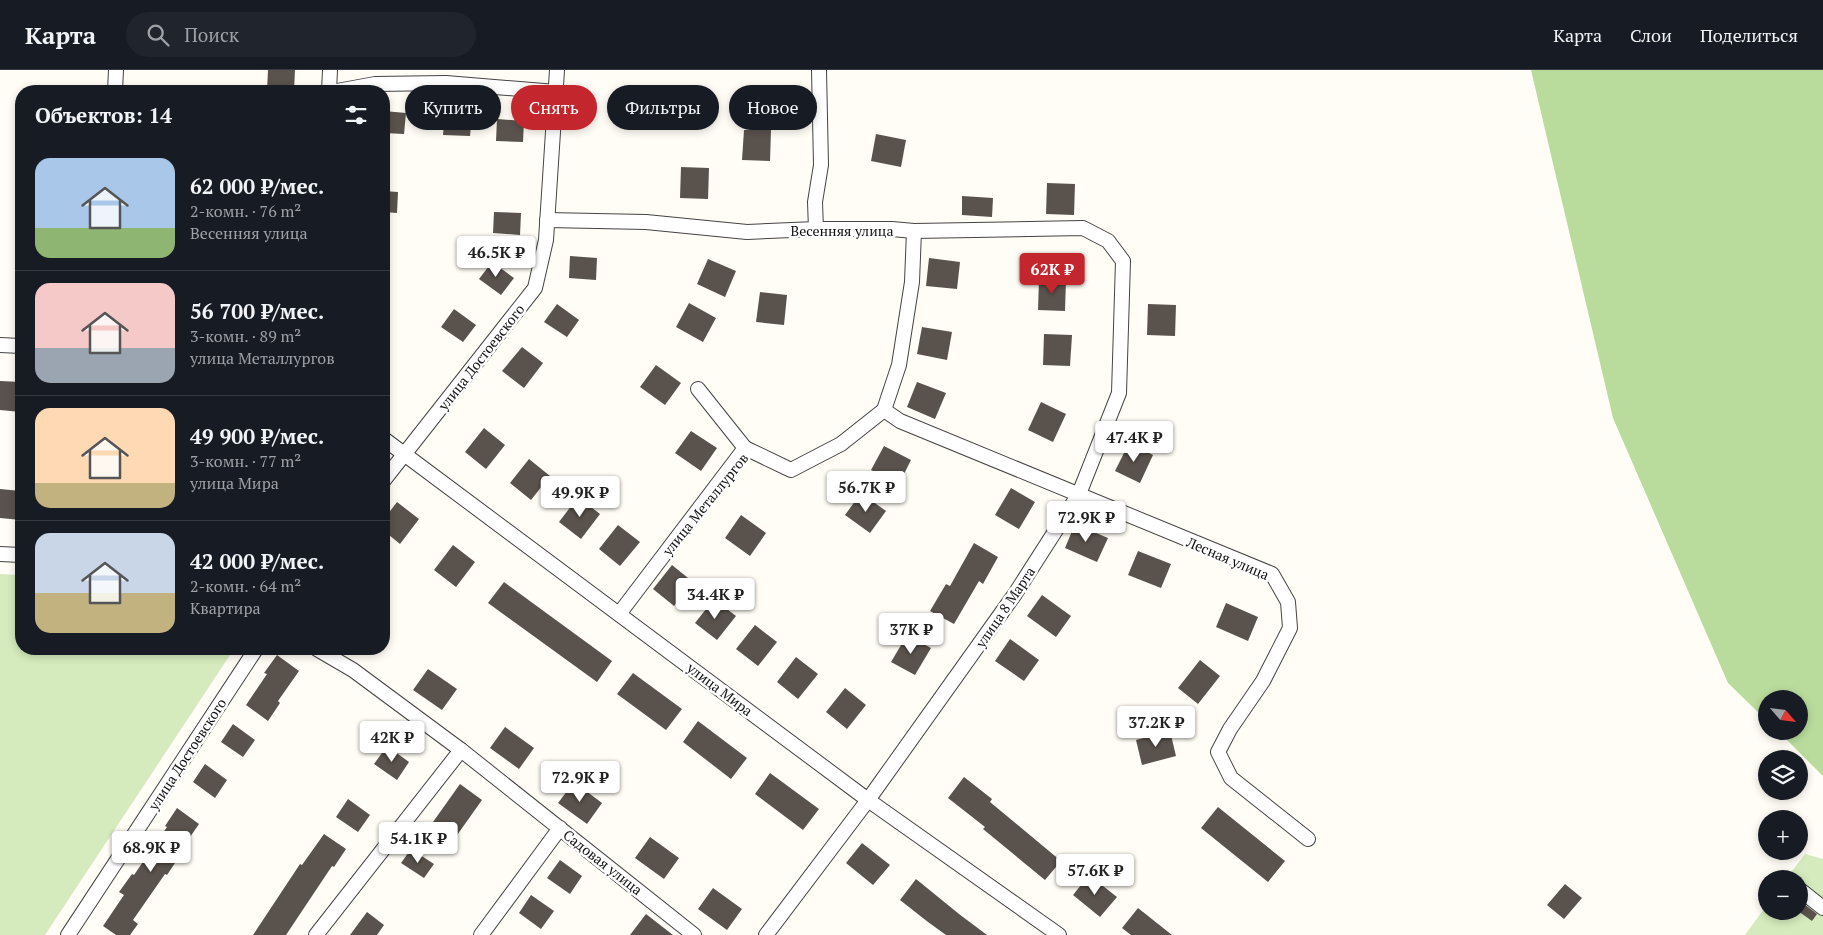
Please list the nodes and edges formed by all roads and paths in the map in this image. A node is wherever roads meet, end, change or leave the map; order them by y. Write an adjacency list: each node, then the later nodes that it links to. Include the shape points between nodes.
1 (116, 70): 5 (street)
2 (330, 70): 6 (street)
3 (557, 70): 8 (street, улица Достоевского)
4 (819, 70): 12 (street, via 821,165)
5 (115, 85)
6 (329, 85)
7 (370, 85): 9 (street, via 446,83)
8 (556, 85)
9 (511, 88)
10 (553, 130): 11 (street, улица Достоевского)
11 (547, 220): 12 (street, Весенняя улица, via 646,222 747,232); 21 (street, улица Достоевского, via 535,288)
12 (816, 229): 13 (street, Весенняя улица)
13 (914, 232): 14 (street, Весенняя улица, via 1083,228 1108,241); 18 (street, via 912,282 900,356)
14 (1123, 261): 23 (street, улица 8 Марта, via 1119,393)
15 (0, 345): 16 (street)
16 (15, 346)
17 (698, 389): 20 (street)
18 (884, 410): 20 (street, улица Металлургов, via 841,444 791,470); 23 (street, Лесная улица, via 900,421)
19 (390, 443): 21 (street, улица Мира)
20 (745, 448): 26 (street, улица Металлургов)
21 (404, 454): 22 (street, улица Достоевского); 26 (street, улица Мира)
22 (390, 472)
23 (1079, 494): 30 (street, улица 8 Марта, via 1016,594); 32 (street, Лесная улица, via 1272,574 1288,602 1290,628 1263,681 1218,752 1231,778)
24 (0, 554): 25 (street)
25 (15, 555)
26 (619, 614): 30 (street, улица Мира)
27 (252, 655): 35 (street, улица Достоевского)
28 (327, 655): 29 (street, Садовая улица, via 353,670)
29 (461, 750): 31 (street, Садовая улица); 36 (street)
30 (868, 800): 39 (street, улица 8 Марта); 40 (street, улица Мира)
31 (560, 828): 37 (street); 38 (street, Садовая улица)
32 (1308, 839)
33 (1808, 896): 34 (street)
34 (1823, 908)
35 (68, 935)
36 (316, 935)
37 (481, 935)
38 (694, 935)
39 (766, 935)
40 (1059, 935)

